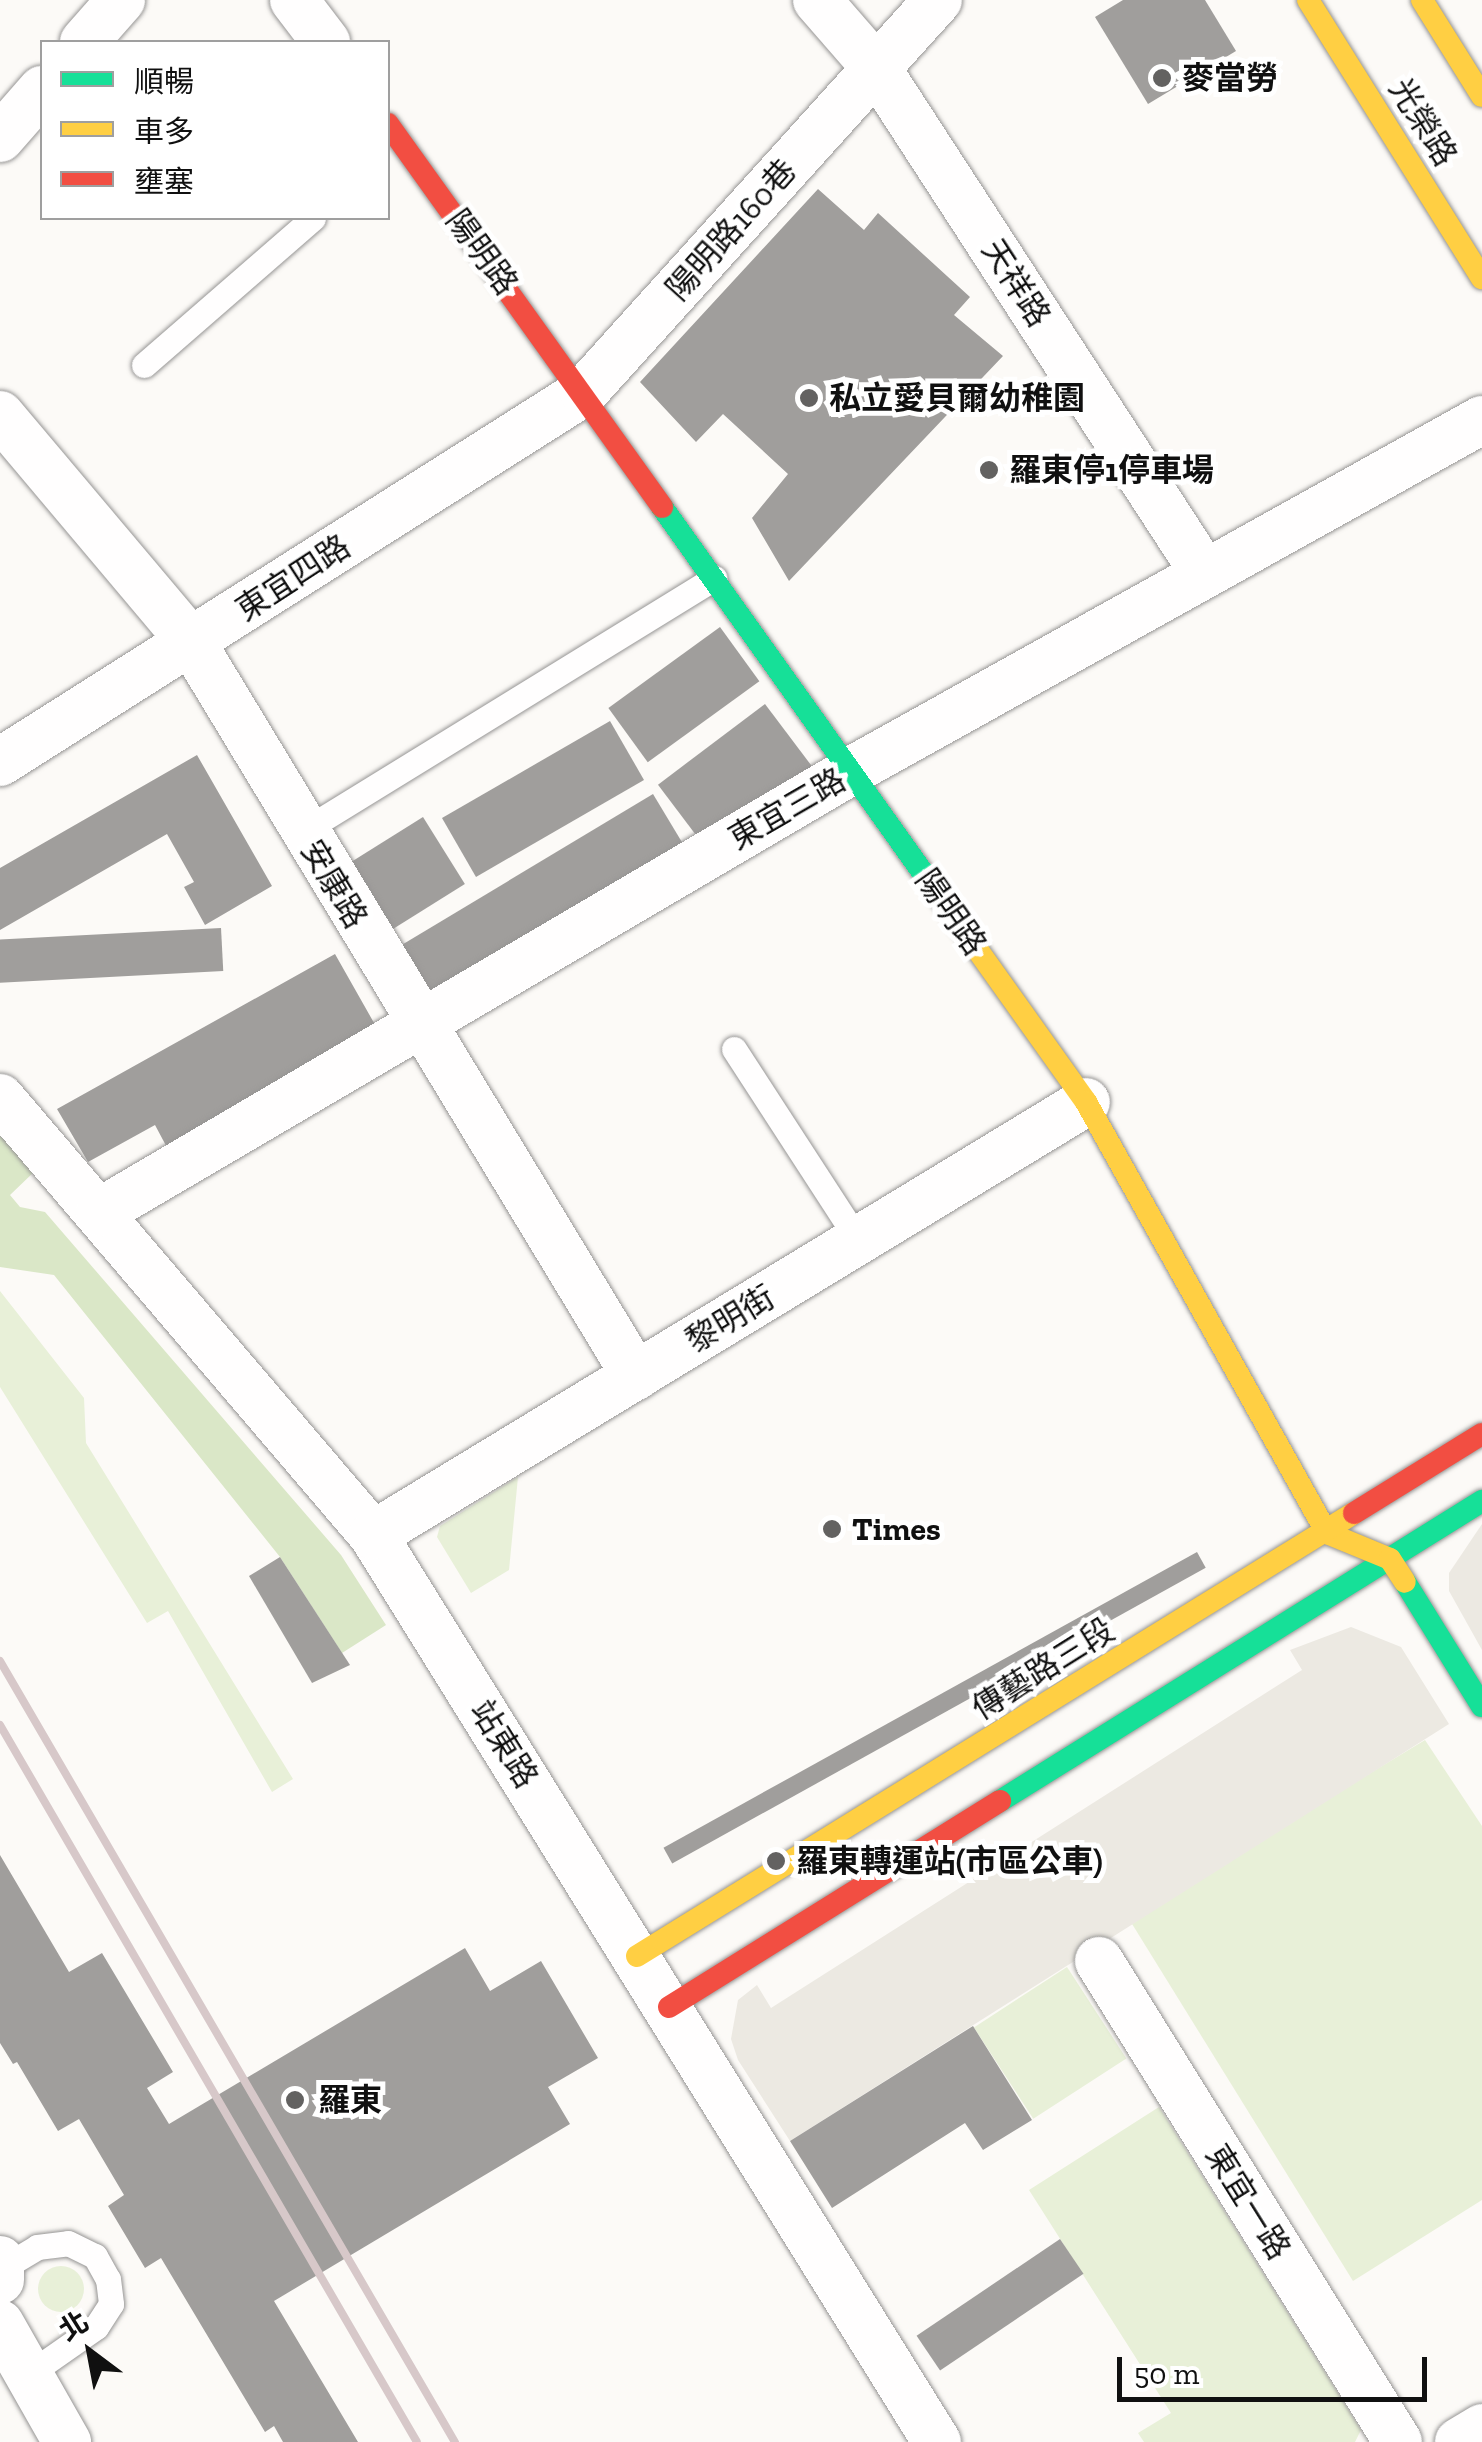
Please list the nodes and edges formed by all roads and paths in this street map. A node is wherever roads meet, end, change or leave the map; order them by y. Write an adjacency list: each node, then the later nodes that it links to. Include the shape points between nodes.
1 (121, 0): 7 (street)
2 (294, 0): 8 (street)
3 (817, 0): 9 (street, 天祥路)
4 (938, 0): 9 (street, 陽明路160巷)
5 (1308, 0): 15 (street, 光榮路)
6 (1422, 0): 11 (street, 光榮路)
7 (86, 40)
8 (324, 40)
9 (877, 68): 17 (street, 陽明路160巷); 20 (street, 天祥路)
10 (40, 92): 12 (street)
11 (1482, 96)
12 (0, 138)
13 (392, 139): 17 (street, 陽明路)
14 (310, 220): 16 (lane)
15 (1482, 278)
16 (144, 365)
17 (584, 392): 21 (street, 陽明路); 22 (street, 東宜四路)
18 (0, 415): 22 (street, 安康路)
19 (1482, 420): 20 (street, 東宜三路)
20 (1205, 574): 24 (street, 東宜三路)
21 (715, 578): 24 (street, 陽明路); 25 (lane)
22 (192, 643): 23 (street, 東宜四路); 25 (street, 安康路)
23 (0, 762)
24 (851, 771): 26 (street, 東宜三路); 29 (street, 陽明路)
25 (302, 831): 26 (street, 安康路)
26 (418, 1025): 30 (street, 東宜三路); 32 (street, 安康路)
27 (734, 1049): 31 (lane)
28 (0, 1098): 30 (street, 站東路)
29 (1086, 1102): 31 (street, 黎明街); 35 (street, 陽明路)
30 (100, 1212): 36 (street, 站東路)
31 (858, 1240): 32 (street, 黎明街)
32 (636, 1376): 36 (street, 黎明街)
33 (1482, 1434): 35 (street, 傳藝路三段)
34 (1482, 1501): 37 (street)
35 (1326, 1533): 37 (street); 39 (street, 傳藝路三段)
36 (373, 1535): 39 (street, 站東路)
37 (1390, 1559): 38 (street); 41 (street)
38 (1482, 1706)
39 (636, 1956): 41 (street, 站東路)
40 (1099, 1962): 48 (street, 東宜一路)
41 (669, 2007): 47 (street, 站東路)
42 (1, 2269): 44 (lane, via 37,2247 68,2243 95,2256 108,2280 110,2304 96,2327)
43 (0, 2324): 44 (street)
44 (28, 2374): 46 (street)
45 (1482, 2428): 49 (street)
46 (66, 2442)
47 (937, 2442)
48 (1398, 2442)
49 (1459, 2442)

